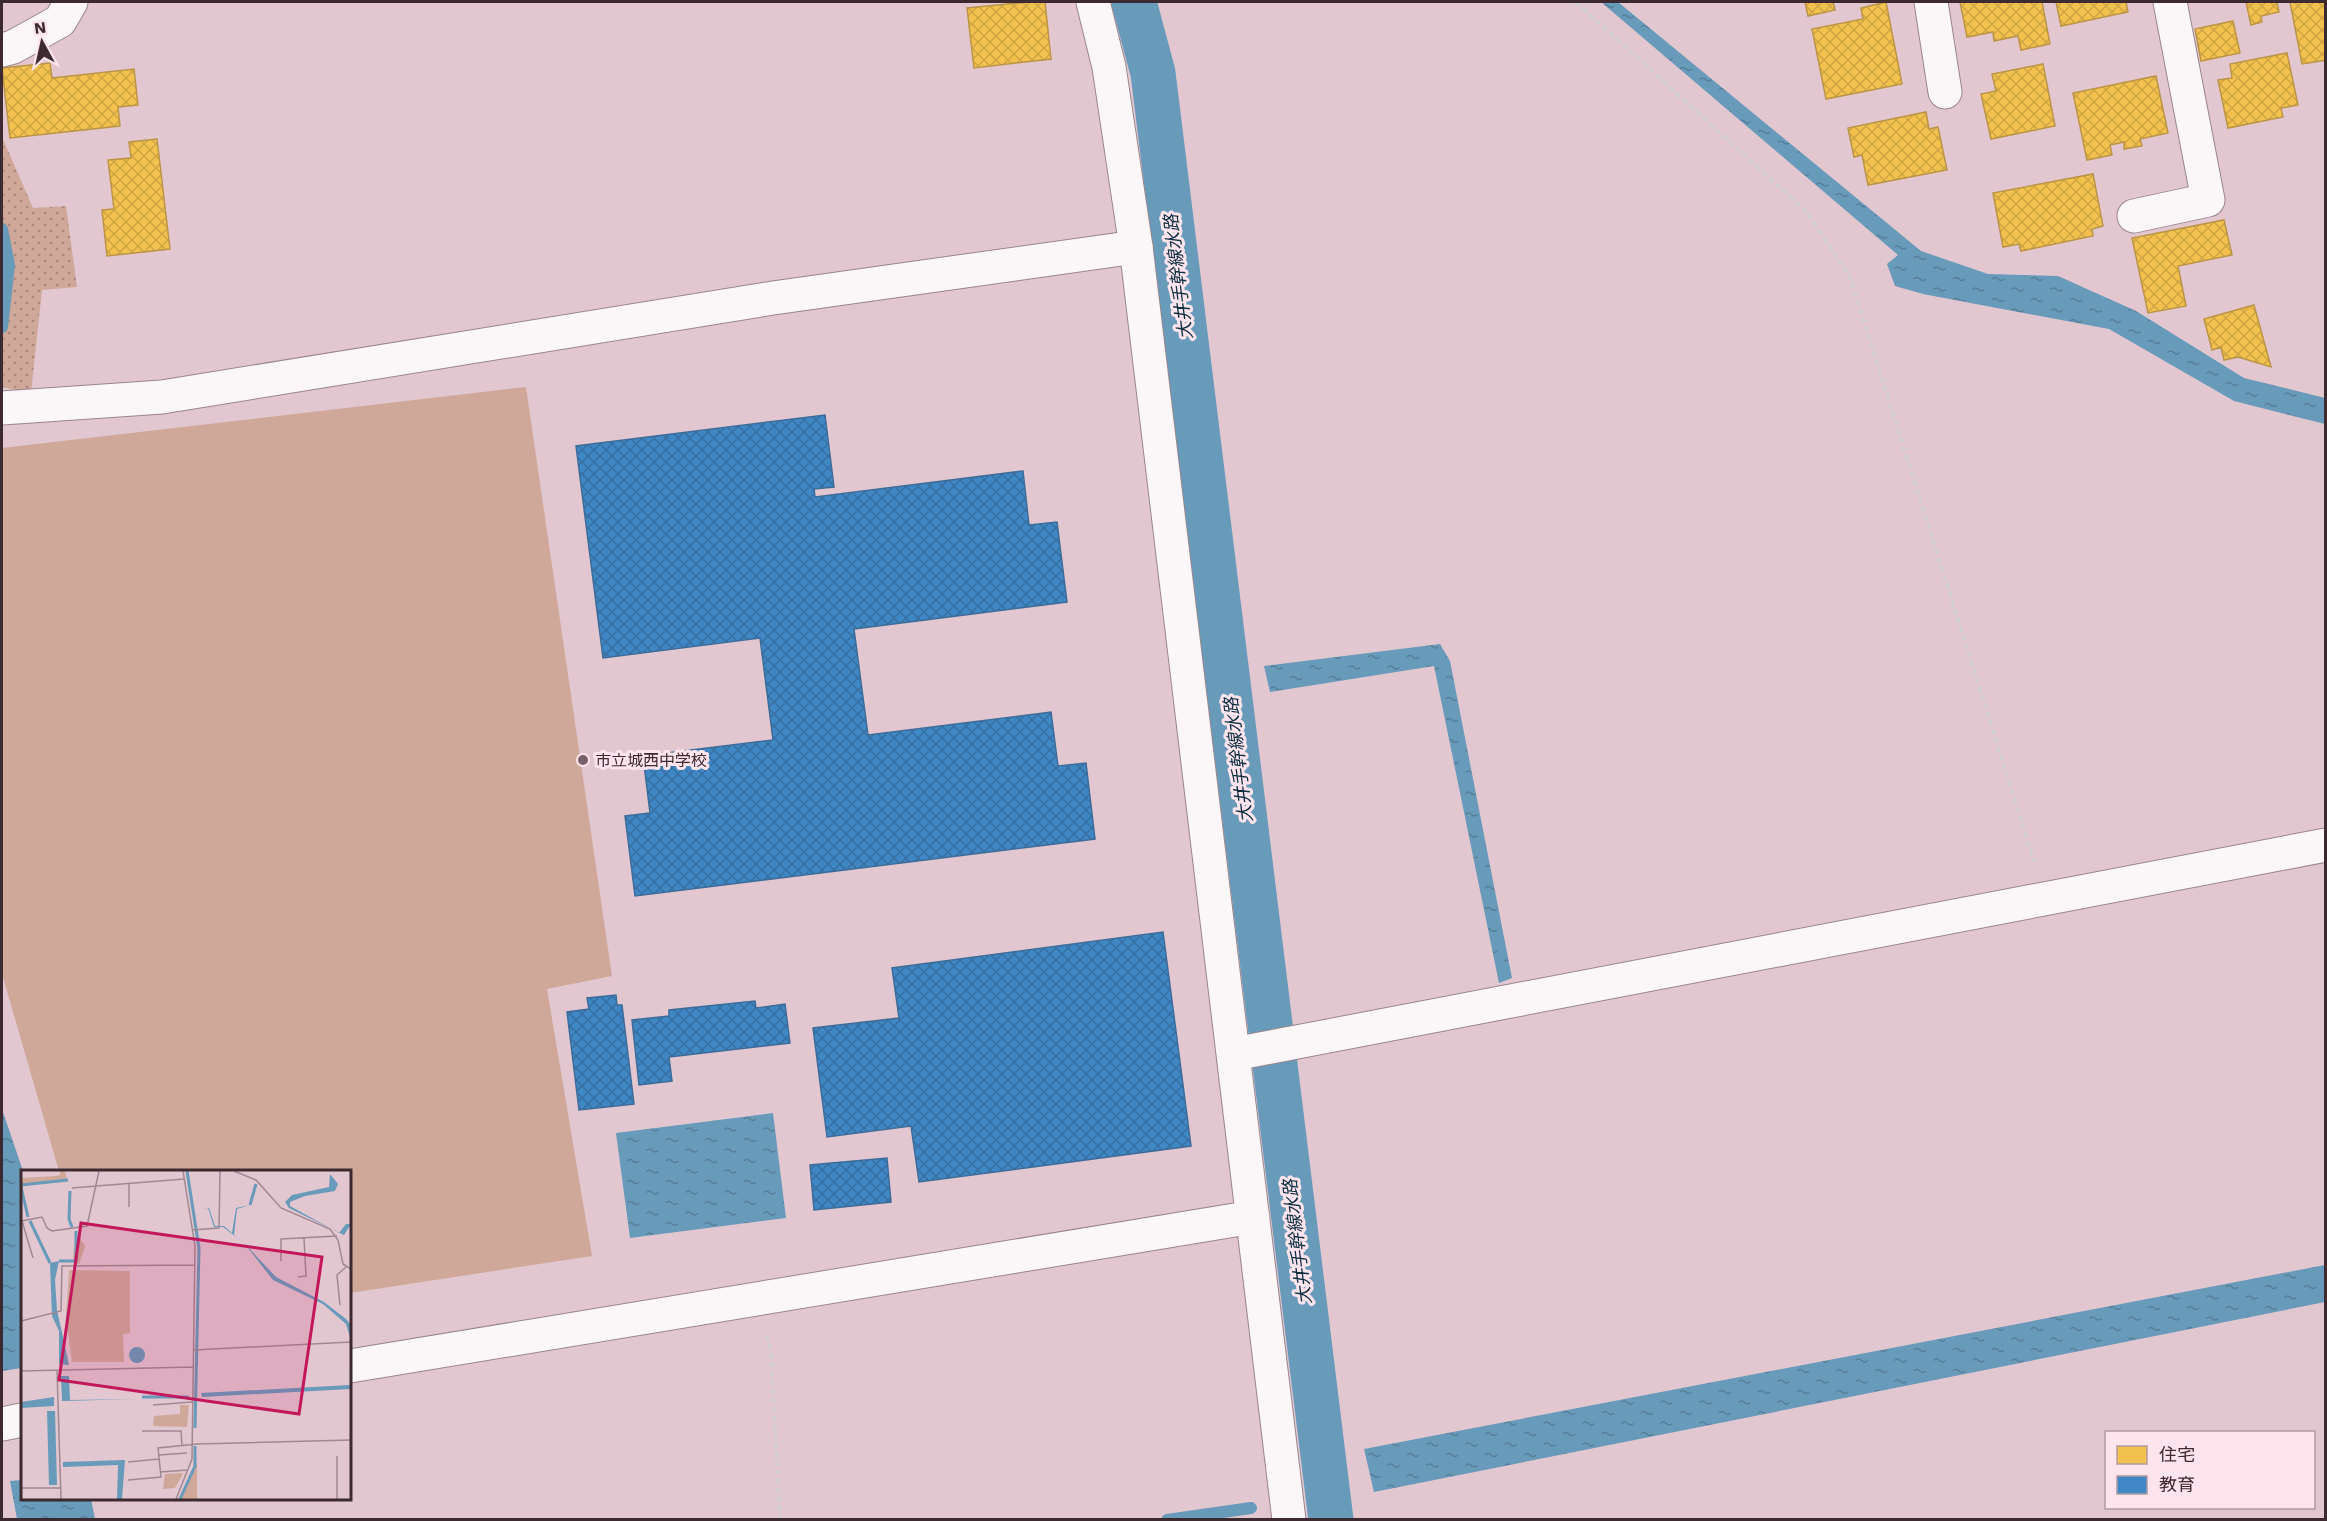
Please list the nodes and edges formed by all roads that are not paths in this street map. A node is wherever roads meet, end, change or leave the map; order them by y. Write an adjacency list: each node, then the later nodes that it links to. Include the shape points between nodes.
1 (71, 2): 5 (street, via 60,21)
2 (1093, 2): 8 (street, via 1109,67)
3 (1931, 2): 6 (street)
4 (2169, 2): 7 (street, via 2208,200)
5 (2, 50)
6 (1945, 92)
7 (2134, 216)
8 (1136, 247): 9 (street, via 773,298 162,397); 11 (street)
9 (2, 408)
10 (2325, 845): 11 (street)
11 (1243, 1053): 12 (street)
12 (1253, 1217): 13 (street); 16 (street)
13 (351, 1366)
14 (21, 1420): 15 (street)
15 (2, 1424)
16 (1289, 1520)

